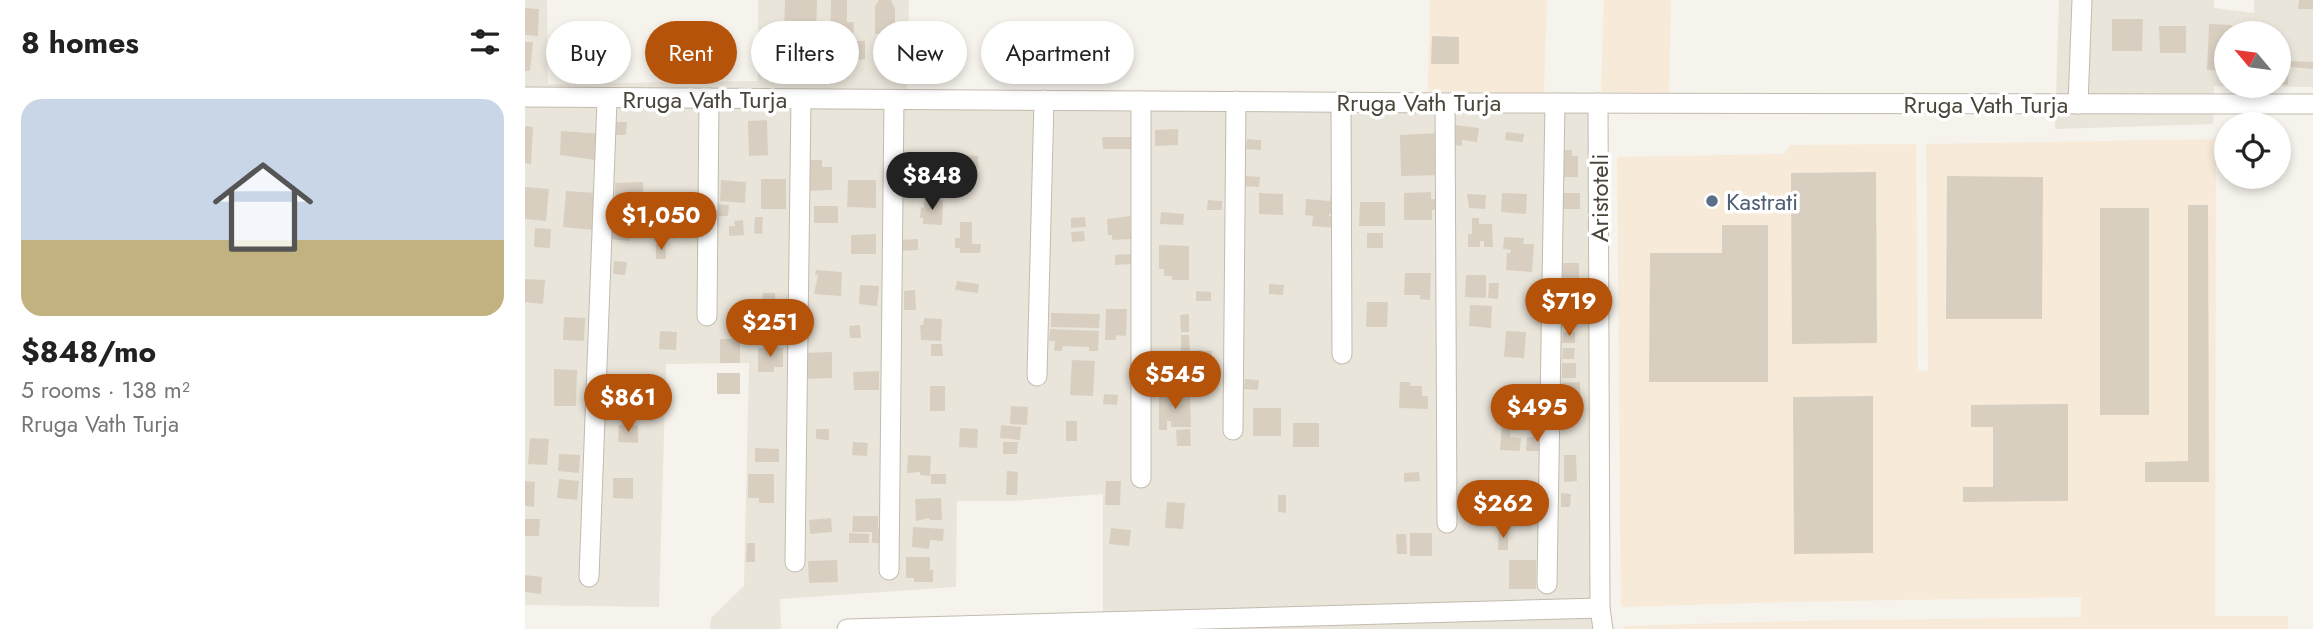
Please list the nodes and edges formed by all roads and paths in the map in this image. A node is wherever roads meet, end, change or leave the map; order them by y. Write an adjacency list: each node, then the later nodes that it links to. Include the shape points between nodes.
1 (2082, 0): 14 (street)
2 (525, 97): 5 (street, Rruga Vath Turja)
3 (709, 98): 4 (street, Rruga Vath Turja); 5 (street, Rruga Vath Turja); 16 (street)
4 (801, 99): 6 (street, Rruga Vath Turja); 22 (street)
5 (607, 100): 24 (street)
6 (894, 100): 7 (street, Rruga Vath Turja); 23 (street)
7 (1044, 100): 8 (street, Rruga Vath Turja); 18 (street)
8 (1142, 100): 9 (street, Rruga Vath Turja); 20 (street)
9 (1236, 101): 10 (street, Rruga Vath Turja); 19 (street)
10 (1341, 102): 11 (street, Rruga Vath Turja); 17 (street)
11 (1445, 103): 12 (street, Rruga Vath Turja); 21 (street)
12 (1555, 103): 13 (street, Rruga Vath Turja); 25 (street)
13 (1598, 103): 14 (street, Rruga Vath Turja); 26 (street, Aristoteli)
14 (2078, 104): 15 (street, Rruga Vath Turja)
15 (2313, 104)
16 (707, 316)
17 (1342, 355)
18 (1037, 376)
19 (1233, 430)
20 (1141, 478)
21 (1447, 523)
22 (795, 562)
23 (889, 570)
24 (589, 577)
25 (1547, 584)
26 (1600, 608): 27 (street); 28 (street, Aristoteli)
27 (847, 629)
28 (1603, 629)

